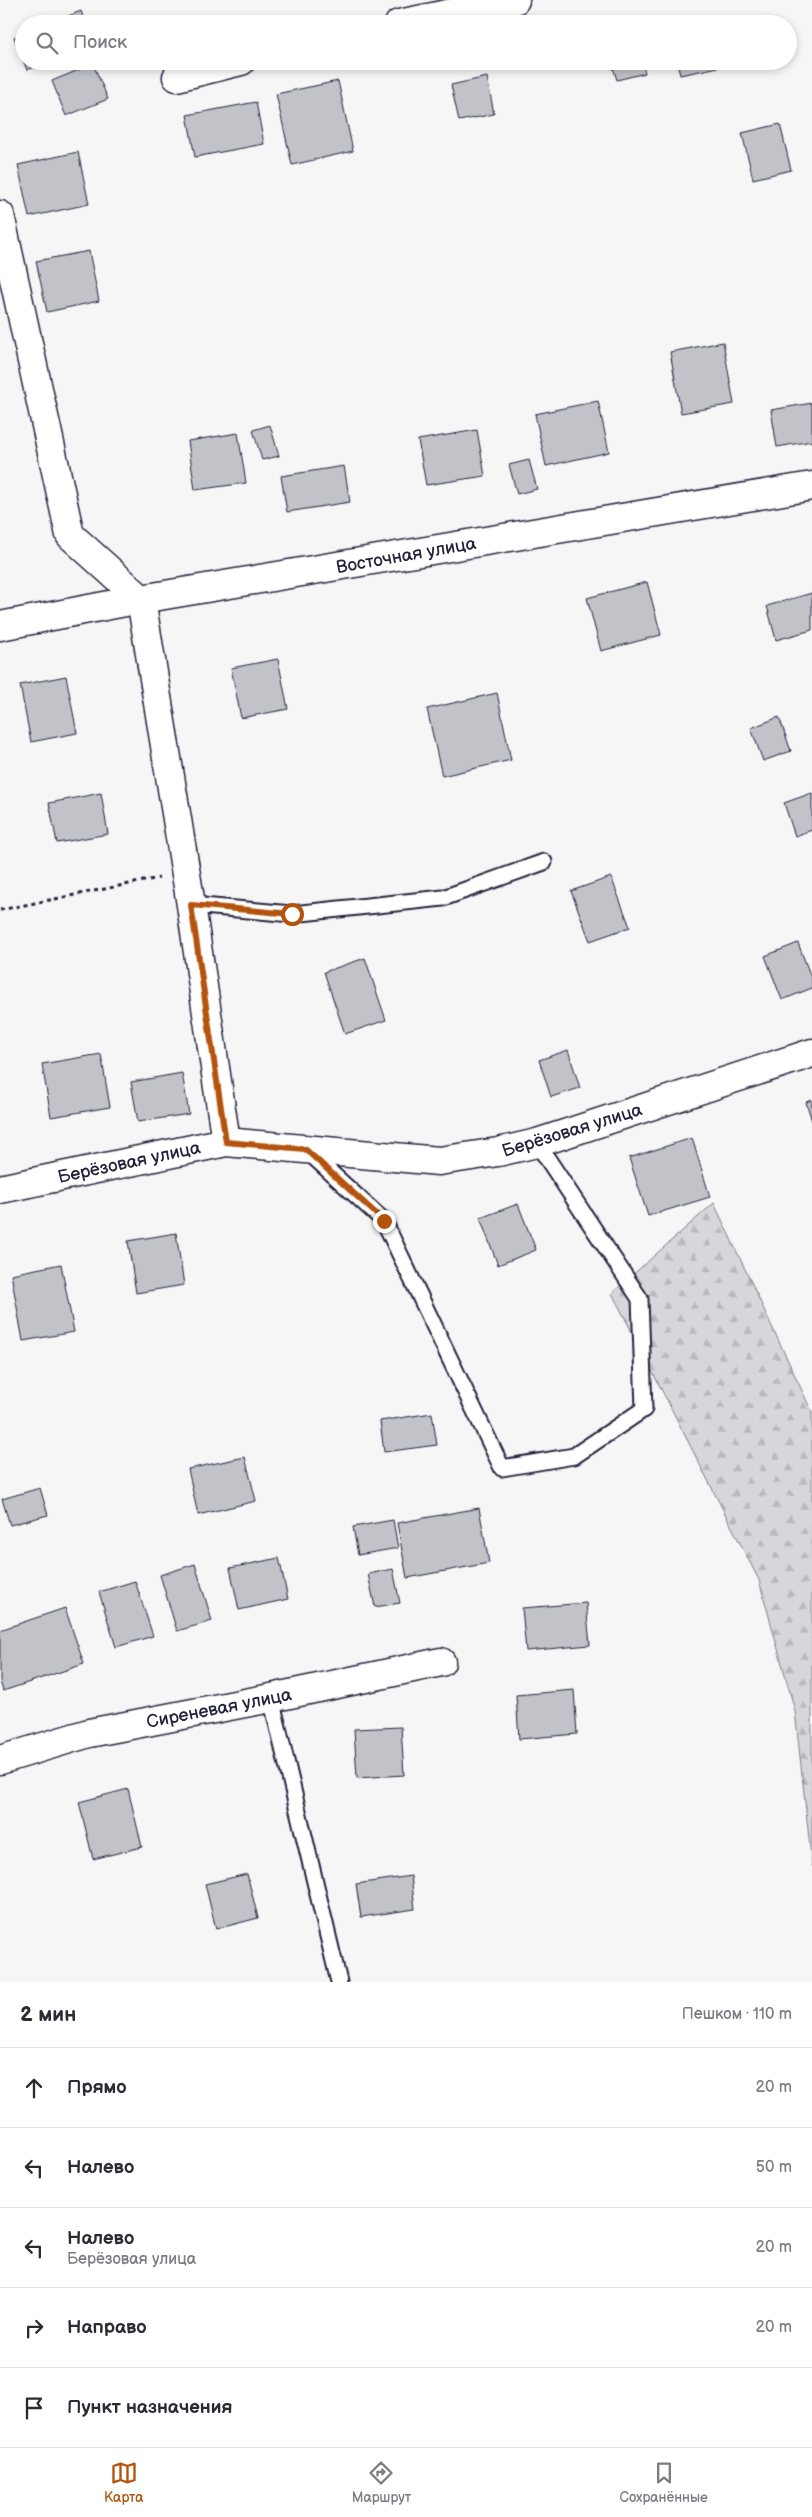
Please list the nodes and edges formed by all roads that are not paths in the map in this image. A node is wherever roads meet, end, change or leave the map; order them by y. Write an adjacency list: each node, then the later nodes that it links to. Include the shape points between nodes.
1 (515, 0): 2 (street)
2 (441, 7): 3 (street)
3 (421, 15)
4 (203, 70): 5 (street)
5 (177, 76)
6 (0, 216): 8 (street, via 70,535)
7 (812, 486): 8 (street, Восточная улица)
8 (141, 599): 9 (street, Восточная улица); 11 (street)
9 (0, 626)
10 (544, 862): 11 (lane, via 443,898 292,914)
11 (191, 905): 13 (street)
12 (812, 1053): 14 (street, Берёзовая улица)
13 (226, 1142): 15 (street, Берёзовая улица); 16 (street, Берёзовая улица)
14 (537, 1143): 15 (street, Берёзовая улица, via 438,1161); 15 (lane, via 640,1299 644,1409 574,1456 502,1468 384,1221)
15 (305, 1149)
16 (0, 1189)
17 (441, 1662): 18 (street, Сиреневая улица)
18 (271, 1698): 19 (street, Сиреневая улица, via 89,1733); 20 (lane)
19 (0, 1760)
20 (339, 1982)

